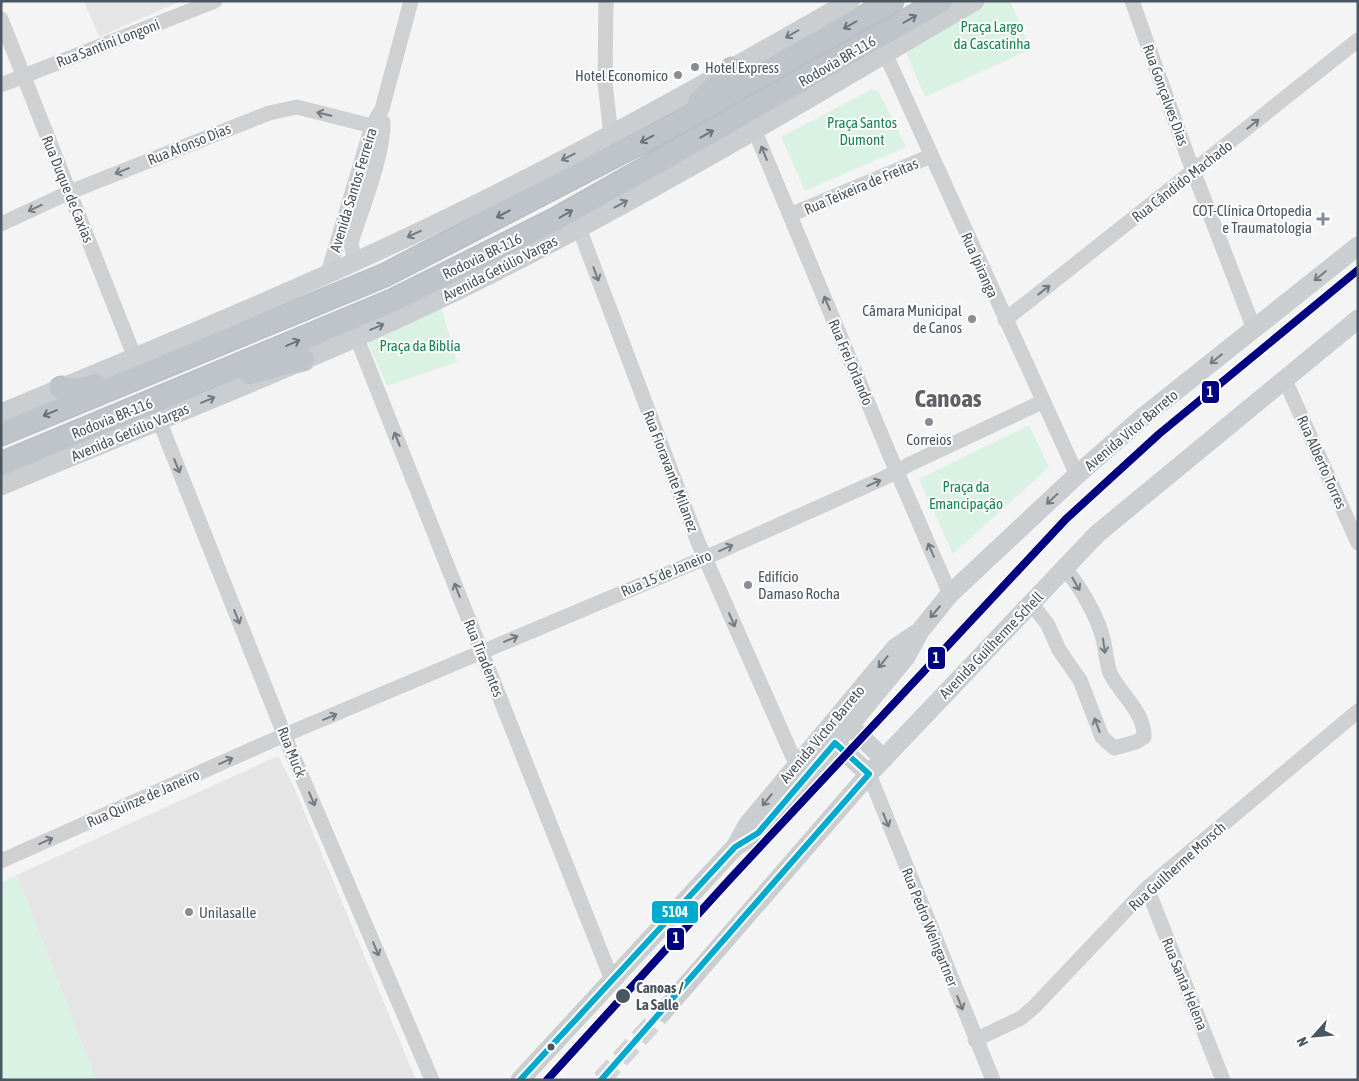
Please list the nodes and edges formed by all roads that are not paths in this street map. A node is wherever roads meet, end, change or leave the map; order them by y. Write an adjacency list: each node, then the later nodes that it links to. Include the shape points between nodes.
1 (215, 1): 14 (street, Rua Santini Longoni)
2 (411, 1): 17 (street, Avenida Santos Ferreira)
3 (606, 1): 19 (street, via 605,83)
4 (850, 1): 9 (main road)
5 (892, 1): 16 (highway, Rodovia BR-116, one-way to 16)
6 (941, 1): 38 (highway, Rodovia BR-116, one-way to 6, via 394,300 558,218)
7 (975, 1): 12 (main road, Avenida Getúlio Vargas)
8 (1132, 1): 21 (street, Rua Gonçalves Dias)
9 (826, 8): 13 (main road, one-way to 13)
10 (1, 19): 14 (street, Rua Duque de Caxias)
11 (1358, 40): 21 (street, Rua Cândido Machado, one-way to 11)
12 (885, 53): 18 (main road, Avenida Getúlio Vargas); 20 (street, Rua Ipiranga)
13 (732, 69): 16 (highway); 19 (main road)
14 (24, 76): 15 (street, Rua Santini Longoni); 22 (street, Rua Duque de Caxias)
15 (1, 85)
16 (676, 124): 29 (highway, Rodovia BR-116, one-way to 29)
17 (377, 129): 22 (street, Rua Afonso Dias, one-way to 22, via 296,107 269,113); 27 (street, Avenida Santos Ferreira, via 350,243 353,252); 28 (street, Avenida Santos Ferreira)
18 (754, 129): 23 (street, Rua Frei Orlando, one-way to 18); 25 (main road, Avenida Getúlio Vargas, one-way to 18)
19 (611, 135): 27 (main road, one-way to 27)
20 (931, 156): 23 (street, Rua Teixeira de Freitas); 30 (street, Rua Ipiranga)
21 (1193, 172): 30 (street, Rua Cândido Machado, one-way to 21); 32 (street, Rua Gonçalves Dias)
22 (70, 192): 24 (street, Rua Afonso Dias, one-way to 24); 34 (street, Rua Duque de Caxias)
23 (790, 216): 44 (street, Rua Frei Orlando, one-way to 23)
24 (1, 224)
25 (579, 228): 33 (main road, Avenida Getúlio Vargas, one-way to 25, via 445,296); 48 (street, Rua Fioravante Milanez, one-way to 48)
26 (1358, 246): 32 (main road, Avenida Vitor Barreto, one-way to 32)
27 (361, 259): 28 (main road)
28 (328, 273): 34 (main road)
29 (385, 276): 37 (highway, via 376,271 364,272 90,388); 42 (highway, Rodovia BR-116, one-way to 42)
30 (1005, 320): 39 (street, Rua Ipiranga)
31 (1358, 320): 36 (main road, Avenida Guilherme Schell)
32 (1254, 329): 45 (main road, Avenida Vitor Barreto, one-way to 45, via 1143,417)
33 (356, 336): 35 (main road, Avenida Getúlio Vargas); 53 (street, Rua Tiradentes, one-way to 33)
34 (135, 358): 37 (main road)
35 (303, 360): 38 (highway); 41 (main road, Avenida Getúlio Vargas, one-way to 35)
36 (1285, 380): 47 (street, Rua Alberto Torres); 49 (main road, Avenida Guilherme Schell, via 1097,534)
37 (61, 388): 40 (main road)
38 (183, 389): 43 (highway, Rodovia BR-116)
39 (1042, 402): 44 (street, Rua 15 de Janeiro); 45 (street, Rua Ipiranga)
40 (1, 413)
41 (159, 420): 46 (main road, Avenida Getúlio Vargas); 56 (street, Rua Muck, one-way to 56)
42 (1, 434)
43 (1, 464)
44 (897, 472): 48 (street, Rua 15 de Janeiro, one-way to 44); 50 (street, Rua Frei Orlando, one-way to 44)
45 (1077, 475): 50 (main road, Avenida Vitor Barreto, one-way to 50)
46 (1, 486)
47 (1358, 543)
48 (705, 558): 53 (street, Rua 15 de Janeiro, one-way to 48); 59 (street, Rua Fioravante Milanez, one-way to 59)
49 (1064, 568): 51 (main road, Avenida Guilherme Schell); 51 (street, one-way to 51, via 1086,602 1103,638 1110,672 1138,714 1144,737 1114,748 1107,744 1080,680 1048,625)
50 (950, 594): 52 (main road, Avenida Vitor Barreto, one-way to 52)
51 (1031, 603): 58 (main road, Avenida Guilherme Schell)
52 (920, 631): 55 (main road, via 906,657); 59 (main road, Avenida Victor Barreto, one-way to 59, via 895,648)
53 (481, 652): 56 (street, Rua 15 de Janeiro, one-way to 53); 64 (street, Rua Tiradentes)
54 (1358, 711): 63 (street, Rua Guilherme Morsch)
55 (850, 726): 57 (main road); 58 (main road)
56 (285, 735): 62 (street, Rua Quinze de Janeiro, one-way to 56); 67 (street, Rua Muck, one-way to 67)
57 (835, 743): 60 (main road); 61 (main road, via 758,833)
58 (884, 759): 60 (main road, Avenida Guilherme Schell)
59 (796, 764): 61 (main road, Avenida Victor Barreto, one-way to 61, via 748,824)
60 (869, 774): 65 (main road, Avenida Guilherme Schell); 66 (street, Rua Pedro Weingartner, one-way to 66)
61 (735, 847): 64 (main road)
62 (1, 861)
63 (1147, 888): 66 (street, Rua Guilherme Morsch, via 1034,1007 1021,1018); 70 (street, Rua Santa Helena)
64 (612, 980): 68 (main road)
65 (663, 1012)
66 (975, 1040): 69 (street, Rua Pedro Weingartner)
67 (432, 1080)
68 (520, 1080)
69 (992, 1080)
70 (1223, 1080)

